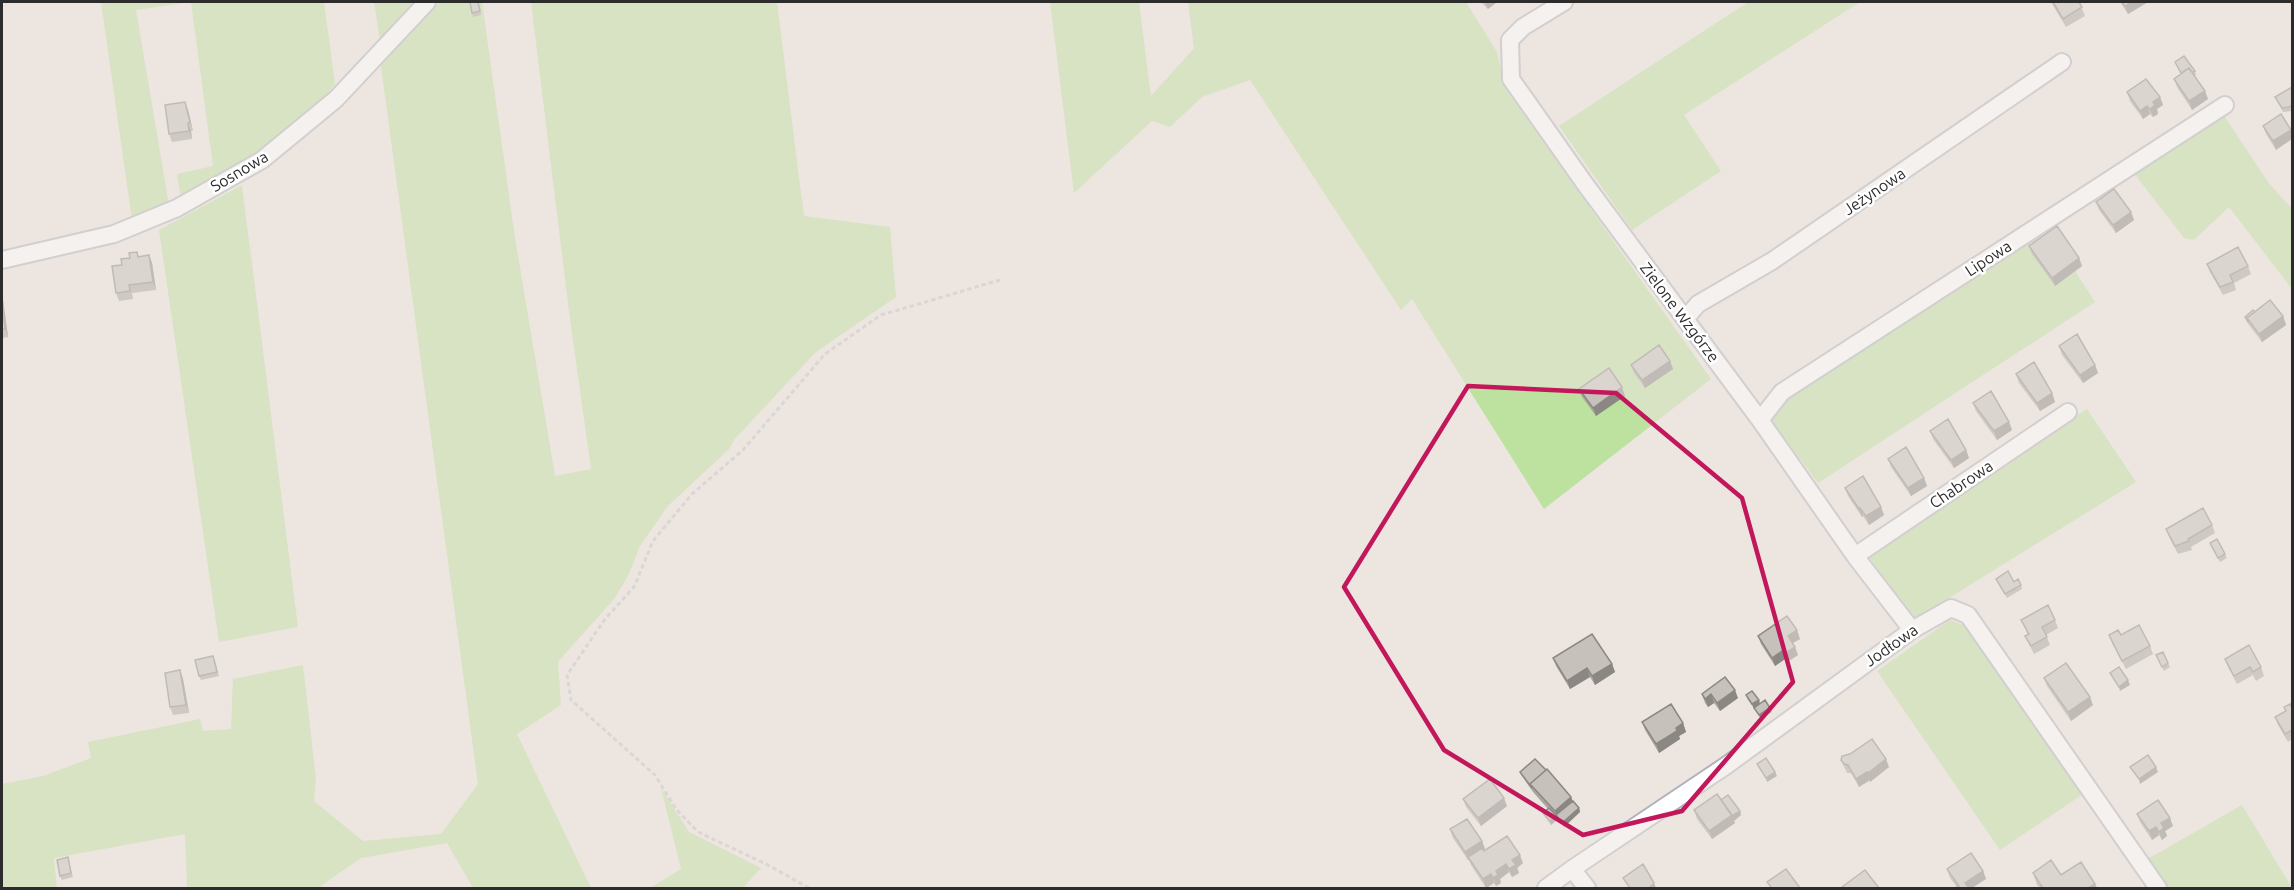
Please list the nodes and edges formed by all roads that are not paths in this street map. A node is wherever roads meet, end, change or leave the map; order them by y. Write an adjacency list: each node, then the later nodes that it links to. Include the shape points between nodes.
1 (428, 2): 5 (street, Sosnowa, via 336,99 262,160 177,208 114,234)
2 (1564, 2): 6 (street, Zielone Wzgórze, via 1523,27 1510,40 1511,79)
3 (2062, 62): 6 (street, Jeżynowa, via 1772,261 1698,304)
4 (2225, 105): 8 (street, Lipowa, via 1782,392)
5 (2, 260)
6 (1685, 319): 8 (street, Zielone Wzgórze)
7 (2068, 412): 9 (street, Chabrowa)
8 (1760, 420): 9 (street, Zielone Wzgórze)
9 (1855, 556): 10 (street, Zielone Wzgórze)
10 (1912, 630): 11 (street, Jodłowa, via 1726,765); 14 (street, Jodłowa, via 1951,608 1968,615)
11 (1572, 868): 12 (street, Jodłowa); 13 (street)
12 (1546, 888)
13 (1587, 888)
14 (2158, 888)

